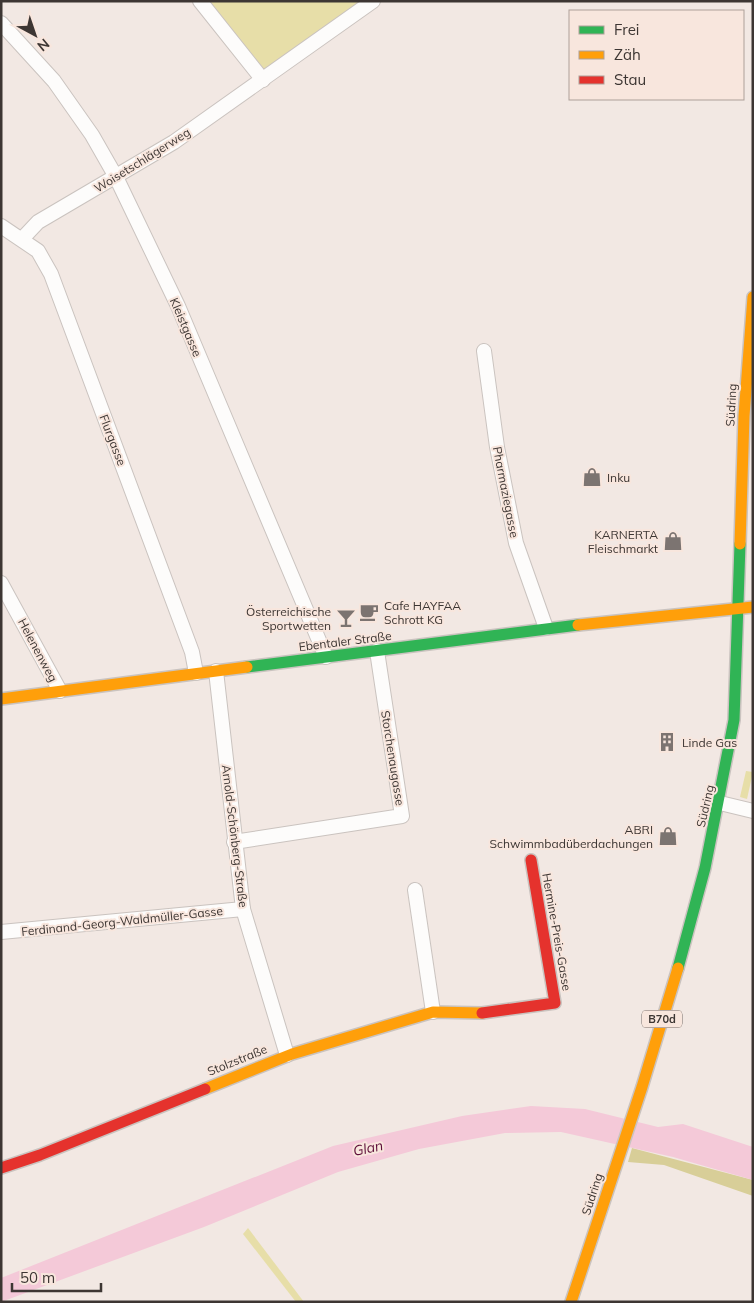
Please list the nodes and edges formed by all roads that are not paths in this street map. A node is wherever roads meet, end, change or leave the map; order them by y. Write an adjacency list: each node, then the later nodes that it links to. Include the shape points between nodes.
1 (200, 1): 4 (street)
2 (374, 1): 4 (street, Woisetschlägerweg)
3 (1, 23): 5 (street, Kleistgasse, via 54,81 92,135)
4 (263, 80): 5 (street, Woisetschlägerweg, via 174,142)
5 (116, 177): 7 (street, Woisetschlägerweg, via 38,222); 17 (street, Kleistgasse, via 178,306)
6 (1, 226): 7 (street, Flurgasse)
7 (22, 238): 19 (street, Flurgasse, via 38,251 51,274 192,652)
8 (753, 297): 10 (main road, Südring / B70d, via 746,367)
9 (484, 351): 15 (street, Pharmaziegasse, via 497,447 516,543)
10 (739, 537): 11 (main road); 14 (main road, Südring / B70d)
11 (753, 570)
12 (1, 583): 20 (street, Helenenweg)
13 (753, 607): 14 (main road, Ebentaler Straße)
14 (738, 608): 15 (main road, Ebentaler Straße); 22 (main road, Südring / B70d, via 734,720)
15 (546, 628): 16 (main road, Ebentaler Straße)
16 (377, 651): 17 (main road, Ebentaler Straße); 24 (street, Storchenaugasse, via 402,816)
17 (326, 657): 18 (main road, Ebentaler Straße)
18 (216, 671): 19 (main road, Ebentaler Straße); 24 (street, Arnold-Schönberg-Straße)
19 (196, 673): 20 (main road, Ebentaler Straße)
20 (60, 691): 21 (main road, Ebentaler Straße)
21 (1, 699)
22 (720, 803): 23 (street); 33 (main road, Südring / B70d, via 687,935)
23 (753, 811)
24 (234, 842): 27 (street, Arnold-Schönberg-Straße)
25 (531, 860): 30 (main road, Hermine-Preis-Gasse, via 556,1003)
26 (415, 890): 29 (street)
27 (243, 909): 28 (street, Ferdinand-Georg-Waldmüller-Gasse); 31 (street, Arnold-Schönberg-Straße)
28 (2, 929)
29 (433, 1012): 30 (main road, Stolzstraße); 31 (main road, Stolzstraße)
30 (491, 1013)
31 (287, 1055): 32 (main road, Stolzstraße, via 40,1156)
32 (1, 1168)
33 (571, 1302)

